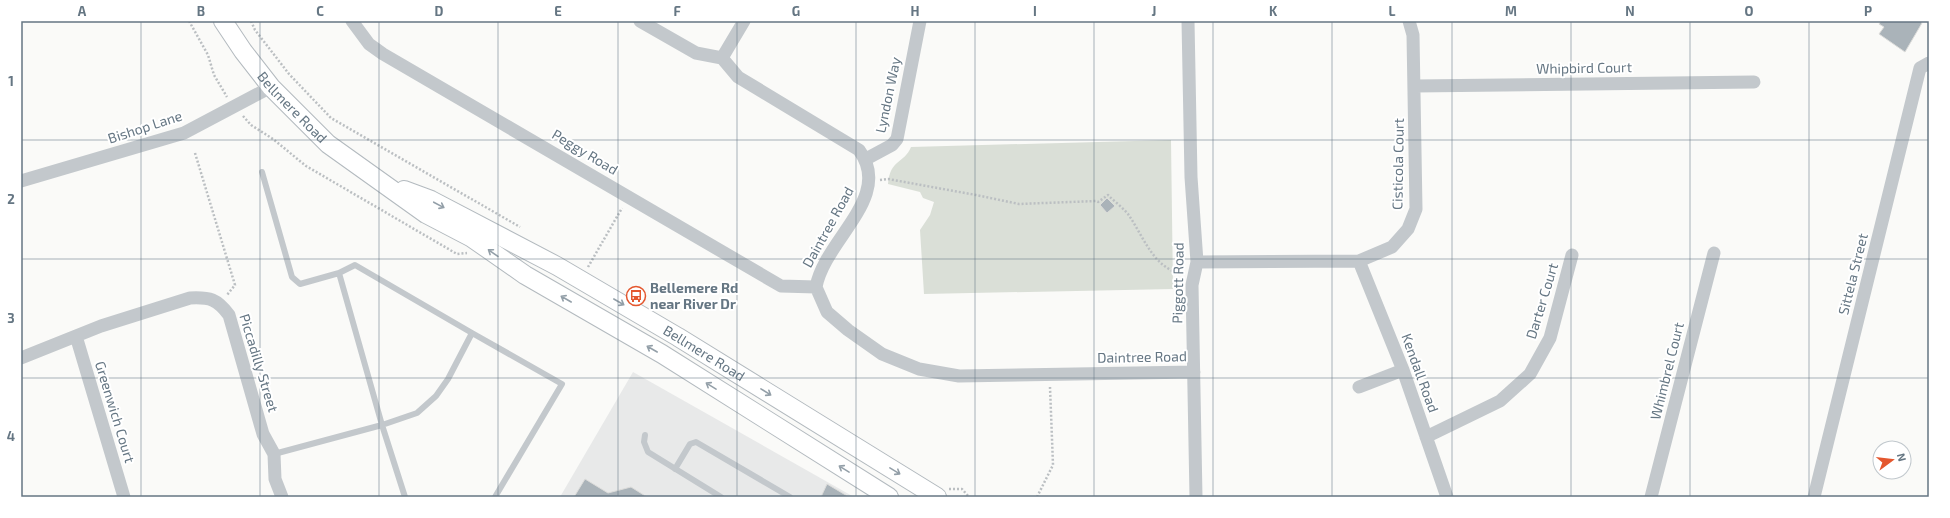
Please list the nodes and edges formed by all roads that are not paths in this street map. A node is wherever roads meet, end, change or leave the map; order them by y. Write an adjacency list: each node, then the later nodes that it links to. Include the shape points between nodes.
1 (223, 21): 12 (street, Bellmere Road)
2 (352, 21): 22 (street, Peggy Road, via 368,44 383,54 781,286)
3 (640, 21): 8 (street, via 696,54)
4 (744, 21): 8 (street)
5 (920, 21): 13 (street, Lyndon Way, via 897,139 892,145)
6 (1188, 21): 20 (street, Piggott Road, via 1191,177)
7 (1409, 21): 11 (street, Cisticola Court, via 1413,36)
8 (722, 58): 13 (street, via 738,77 859,150)
9 (1929, 63): 45 (street, Sittela Street, via 1920,68)
10 (1754, 82): 11 (street, Whipbird Court)
11 (1415, 86): 19 (street, Cisticola Court, via 1416,210 1408,229 1392,246)
12 (271, 87): 15 (street, Bellmere Road, via 328,144); 16 (street, Bishop Lane, via 184,133)
13 (866, 159): 22 (street, Daintree Road, via 870,180 864,201 822,265)
14 (262, 172): 21 (lane, via 292,277 300,284)
15 (377, 179): 40 (street, Bellmere Road, one-way to 15, via 662,354 525,276 472,238 426,214); 41 (street, Bellmere Road, one-way to 41, via 431,200 557,266 678,337)
16 (21, 181)
17 (1714, 253): 44 (street, Whimbrel Court)
18 (1572, 255): 31 (street, Darter Court, via 1550,338 1530,374 1500,401)
19 (1359, 261): 20 (street, Cisticola Court); 26 (street, Kendall Road)
20 (1196, 268): 27 (street, Piggott Road, via 1192,285)
21 (339, 273): 23 (lane, via 355,265); 29 (lane)
22 (816, 286): 27 (street, Daintree Road, via 827,312 848,330 882,354 920,370 959,376)
23 (472, 333): 29 (lane, via 436,396 417,413); 37 (lane, via 562,384)
24 (76, 336): 25 (street, Piccadilly Street); 32 (street, Piccadilly Street, via 190,298 205,298 220,303 229,315 263,434); 34 (street, Greenwich Court)
25 (21, 358)
26 (1403, 370): 28 (street); 31 (street, Kendall Road)
27 (1194, 372): 42 (street, Piggott Road)
28 (1359, 387)
29 (382, 425): 32 (lane); 36 (lane)
30 (645, 435): 33 (lane, via 644,442 648,452)
31 (1426, 437): 43 (street, Kendall Road)
32 (274, 454): 35 (street, Piccadilly Street, via 275,479)
33 (675, 468): 38 (lane); 39 (lane, via 690,444 696,442)
34 (124, 497)
35 (282, 497)
36 (405, 497)
37 (495, 497)
38 (721, 497)
39 (790, 497)
40 (889, 497)
41 (937, 497)
42 (1196, 497)
43 (1447, 497)
44 (1651, 497)
45 (1814, 497)

